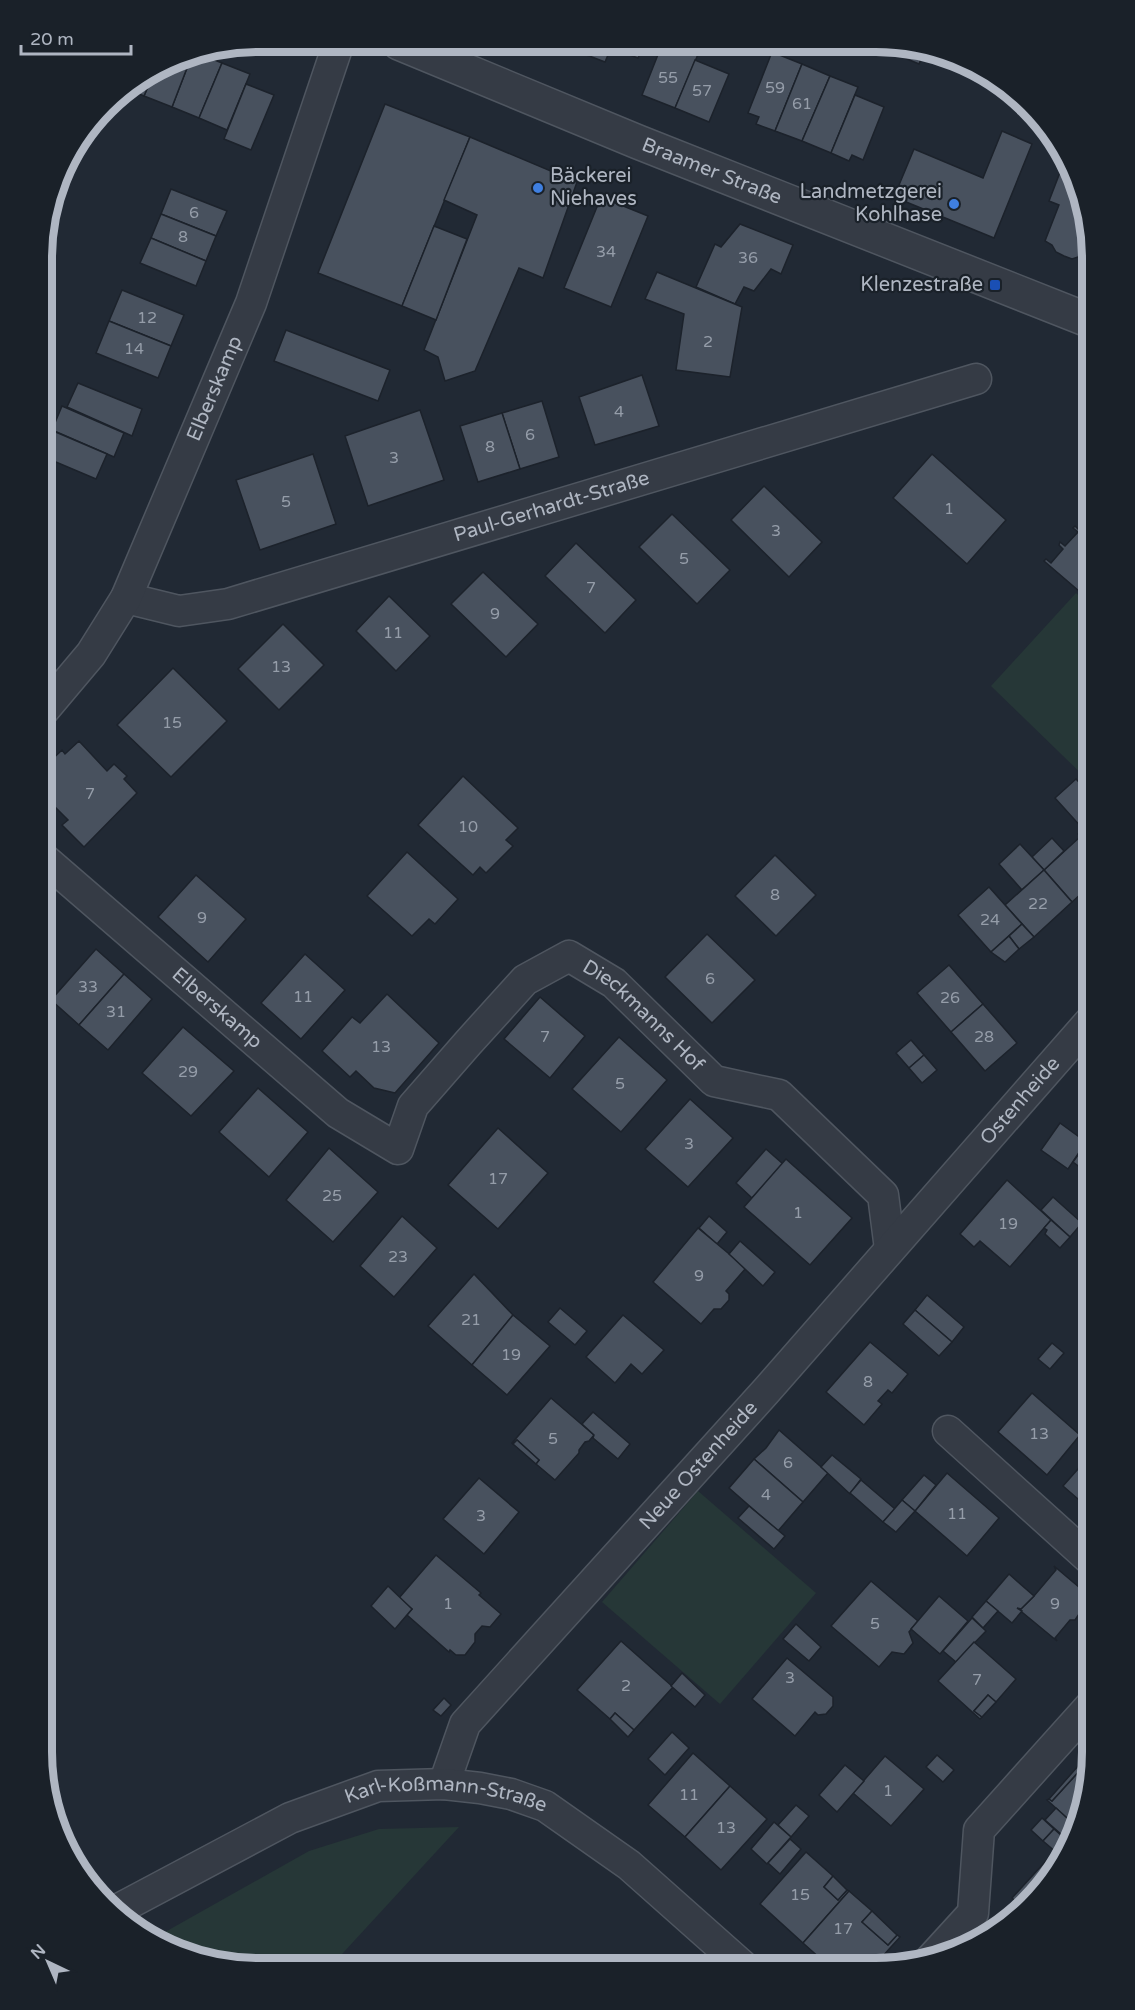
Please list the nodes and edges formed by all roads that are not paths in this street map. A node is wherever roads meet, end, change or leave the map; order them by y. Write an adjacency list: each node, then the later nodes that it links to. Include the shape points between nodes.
1 (335, 53): 5 (street, Elberskamp, via 251,303)
2 (422, 53): 3 (street, Braamer Straße)
3 (1082, 318)
4 (976, 379): 5 (street, Paul-Gerhardt-Straße, via 228,604 179,611)
5 (126, 598): 6 (street, Elberskamp, via 91,654)
6 (52, 700)
7 (52, 866): 9 (street, Elberskamp, via 338,1113)
8 (1082, 1031): 10 (street, Ostenheide)
9 (398, 1149): 11 (street, Dieckmanns Hof, via 413,1106 525,980 569,956 614,983 714,1081 779,1095 883,1195)
10 (973, 1155): 11 (street, Neue Ostenheide)
11 (890, 1249): 15 (street, Neue Ostenheide, via 465,1724)
12 (948, 1431): 13 (street)
13 (1082, 1552)
14 (1082, 1715): 17 (street, via 979,1830 973,1913)
15 (444, 1784): 16 (street, Karl-Koßmann-Straße, via 378,1786 290,1818); 18 (street, Karl-Koßmann-Straße, via 511,1794 545,1806 630,1865)
16 (124, 1906)
17 (942, 1947)
18 (734, 1958)

